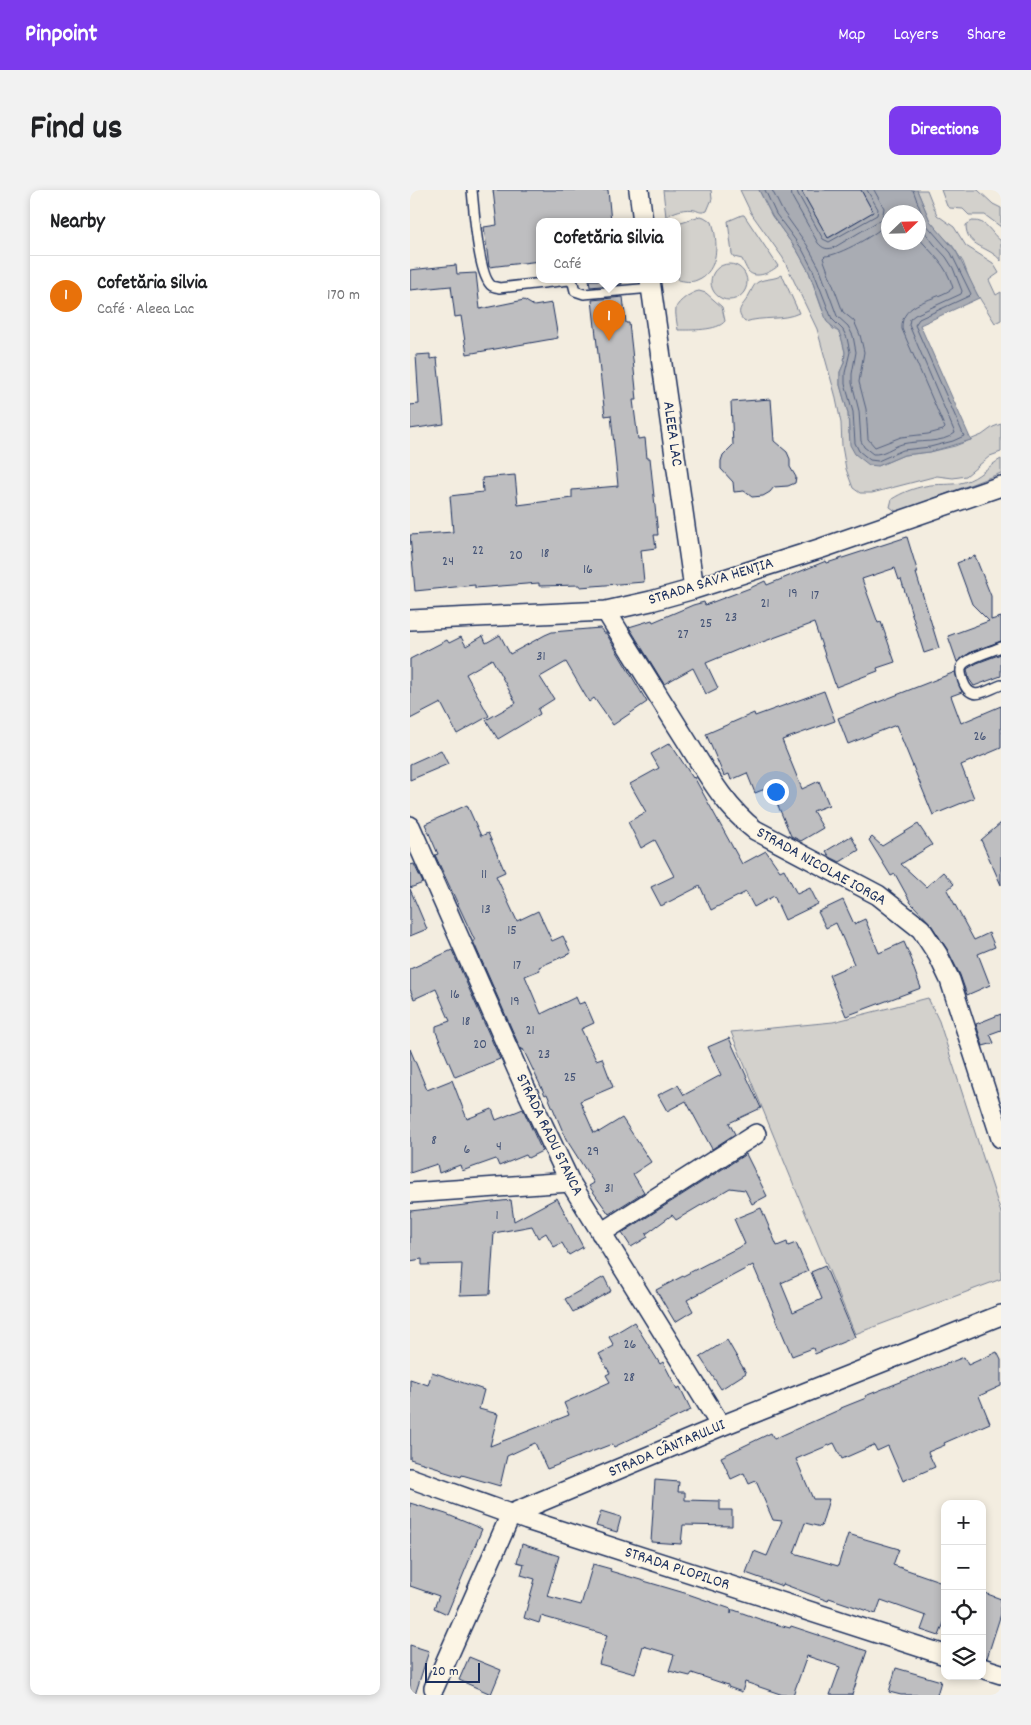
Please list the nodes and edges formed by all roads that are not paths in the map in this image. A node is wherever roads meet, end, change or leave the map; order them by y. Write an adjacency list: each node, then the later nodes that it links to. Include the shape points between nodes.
1 (472, 190): 4 (lane, via 480,263 486,280 499,288)
2 (639, 190): 3 (street)
3 (642, 218)
4 (543, 283)
5 (572, 283): 6 (lane, via 575,291 584,294)
6 (651, 284): 8 (street, ALEEA LAC)
7 (1001, 486): 8 (street, STRADA SAVA HENȚIA)
8 (694, 589): 9 (street, STRADA SAVA HENȚIA)
9 (606, 611): 10 (street, STRADA SAVA HENȚIA); 15 (street, STRADA NICOLAE IORGA, via 719,792 740,819 878,895 921,930 938,954 950,980)
10 (410, 620)
11 (1001, 647): 12 (lane, via 967,661 961,672 966,690 972,694)
12 (1001, 685)
13 (410, 826): 16 (street, STRADA RADU STANCA)
14 (756, 1134): 18 (street)
15 (1001, 1138)
16 (570, 1182): 17 (street); 18 (street, STRADA RADU STANCA)
17 (410, 1192)
18 (601, 1233): 20 (street, STRADA RADU STANCA)
19 (1001, 1315): 20 (street, STRADA CÂNTARULUI)
20 (721, 1426): 22 (street, STRADA CÂNTARULUI)
21 (410, 1478): 22 (street, STRADA PLOPILOR)
22 (511, 1514): 23 (street, STRADA PLOPILOR); 26 (street)
23 (941, 1654)
24 (986, 1669): 25 (street)
25 (1001, 1674)
26 (434, 1688)

